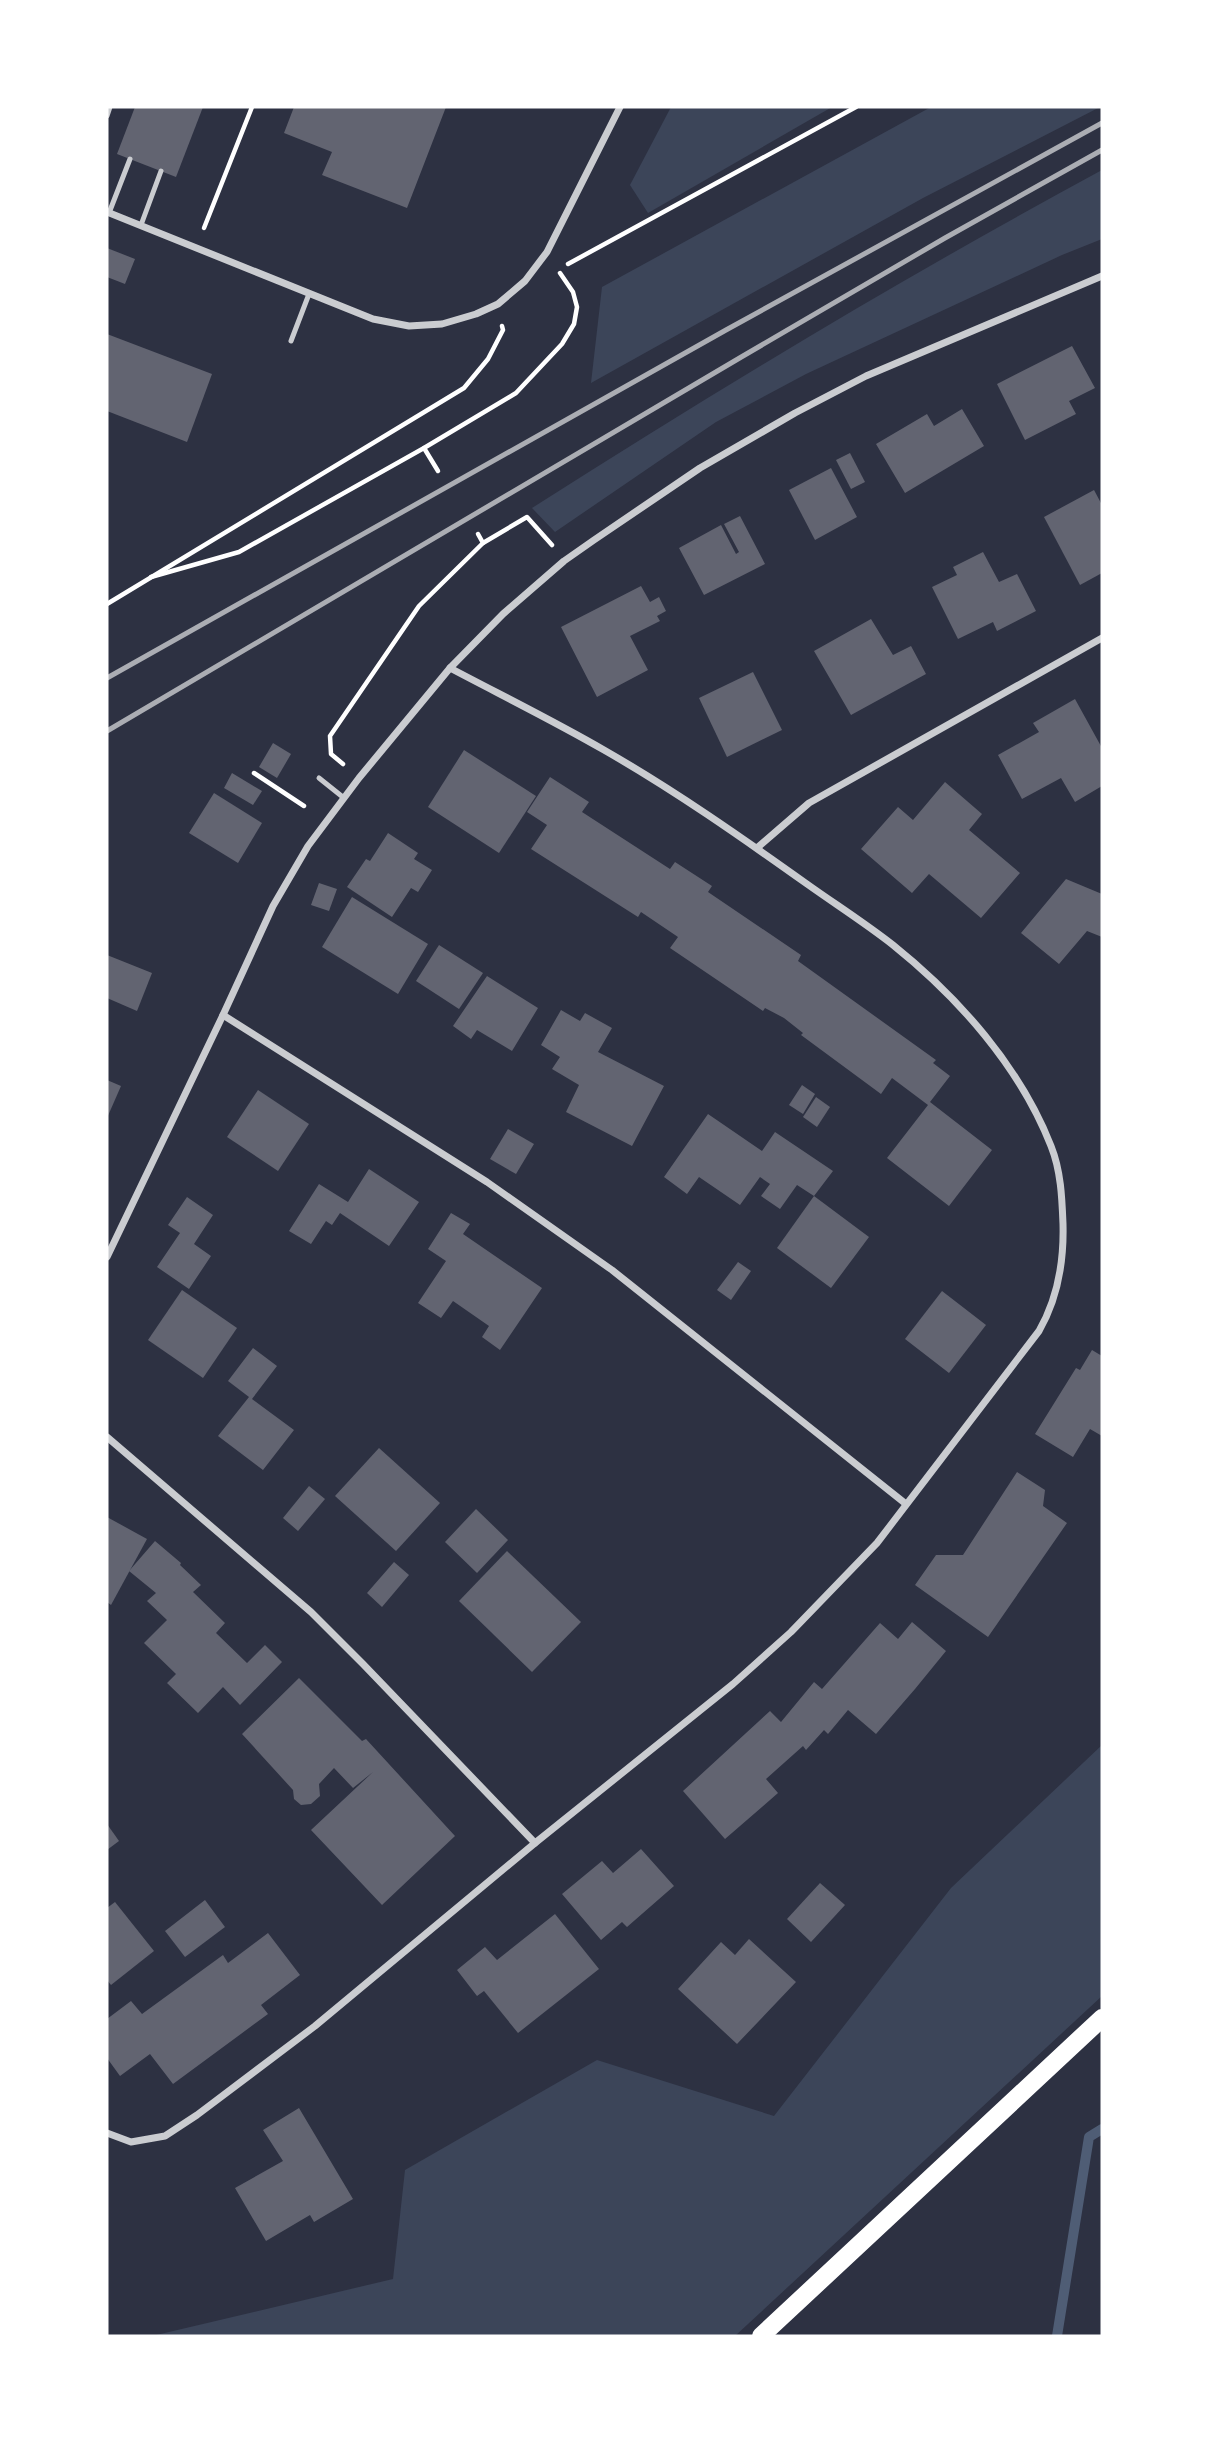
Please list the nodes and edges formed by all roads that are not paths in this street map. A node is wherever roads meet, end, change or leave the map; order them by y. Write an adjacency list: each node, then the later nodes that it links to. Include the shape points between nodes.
1 (110, 107): 3 (lane)
2 (620, 107): 9 (street, via 547,252 525,281 498,304 442,324 409,326 373,319)
3 (107, 116)
4 (130, 159): 6 (lane)
5 (161, 171): 7 (lane)
6 (108, 212): 7 (street)
7 (141, 225): 9 (street)
8 (1102, 276): 12 (street, via 866,376 700,468 564,561)
9 (309, 294): 10 (lane)
10 (291, 341)
11 (1102, 638): 15 (street, via 808,803)
12 (450, 668): 14 (street); 15 (street, via 604,750)
13 (319, 778): 14 (lane)
14 (344, 798): 16 (street, via 272,906)
15 (757, 848): 19 (street, via 893,946 972,1022 1037,1114 1058,1173 1063,1256 1048,1315)
16 (223, 1014): 17 (street); 19 (street, via 487,1182 612,1270)
17 (107, 1257)
18 (107, 1437): 20 (street, via 311,1612)
19 (906, 1504): 20 (street, via 877,1543 791,1632)
20 (535, 1843): 22 (street, via 315,2026 187,2122 165,2136 131,2142)
21 (1102, 2018): 23 (main road)
22 (107, 2133)
23 (761, 2336)

